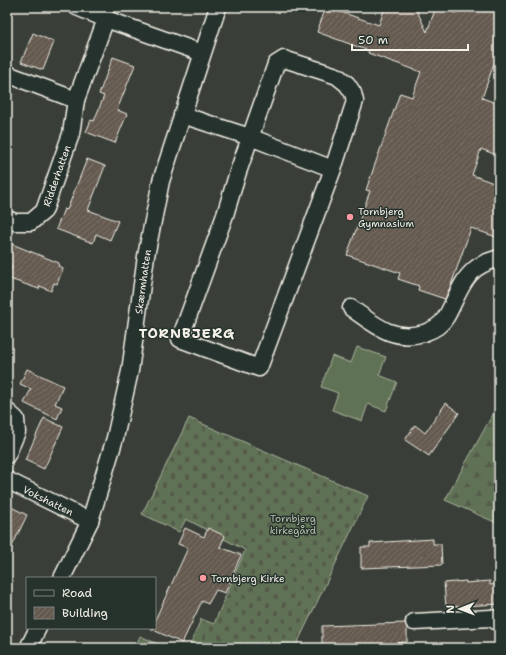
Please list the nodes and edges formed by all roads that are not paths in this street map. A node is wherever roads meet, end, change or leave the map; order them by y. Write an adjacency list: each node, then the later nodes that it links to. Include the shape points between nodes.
1 (77, 7): 3 (street)
2 (218, 7): 4 (street, Skærmhatten)
3 (106, 19): 4 (street); 6 (street, Ridderhatten)
4 (202, 53): 7 (street, Skærmhatten)
5 (7, 74): 6 (street)
6 (76, 100): 10 (street, Ridderhatten, via 71,134 44,211 31,222)
7 (182, 115): 8 (street); 16 (street, Skærmhatten, via 161,181 146,256 130,371 115,438)
8 (250, 137): 9 (street); 9 (street, via 276,64 284,60 337,76 347,84 355,101); 9 (street, via 180,339 258,368)
9 (333, 169)
10 (7, 219)
11 (499, 258): 12 (street, via 484,263 471,272 440,325 428,332 402,336 379,328)
12 (351, 308)
13 (7, 411): 14 (street, via 16,419 17,432)
14 (7, 455)
15 (7, 480): 16 (street, Vokshatten)
16 (90, 521): 17 (street, Skærmhatten)
17 (62, 577)
18 (414, 622): 19 (street, via 491,618)
19 (499, 623)
20 (38, 629): 21 (street)
21 (28, 648)

